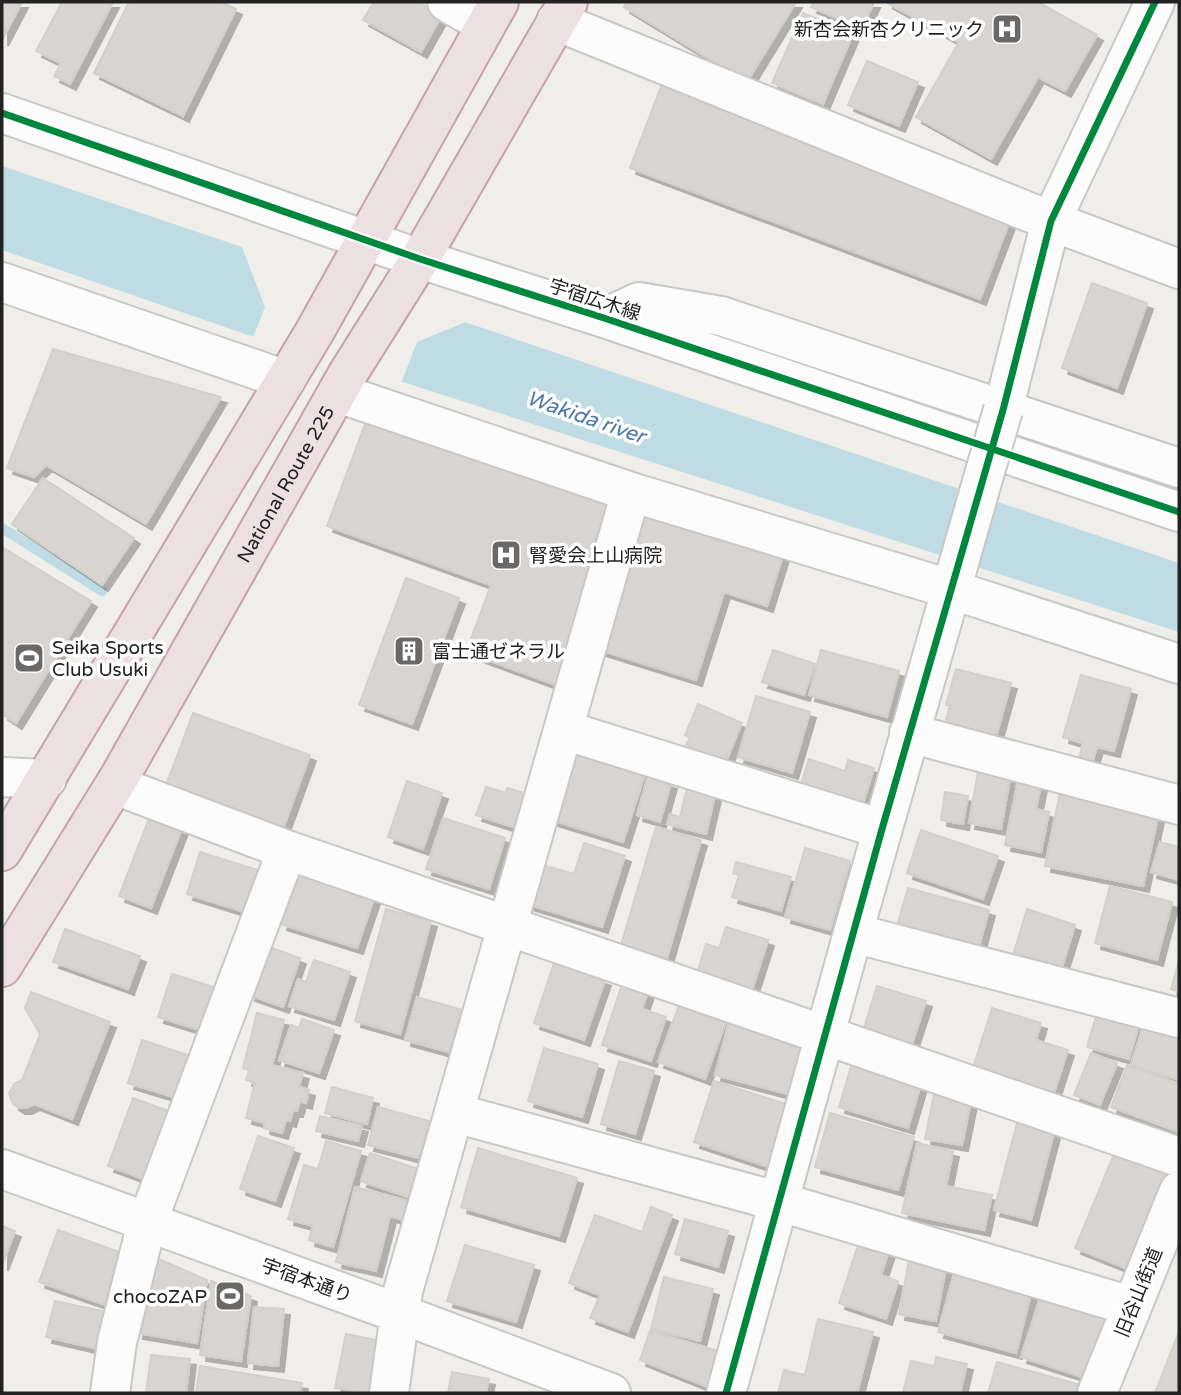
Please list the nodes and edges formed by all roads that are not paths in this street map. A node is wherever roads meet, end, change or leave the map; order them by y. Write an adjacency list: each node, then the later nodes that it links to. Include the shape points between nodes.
1 (447, 2): 4 (street)
2 (1155, 2): 6 (street)
3 (562, 12): 6 (street); 9 (highway, National Route 225)
4 (492, 13): 7 (highway)
5 (2, 113): 7 (street, 宇宿広木線)
6 (1051, 221): 8 (street); 14 (street)
7 (367, 241): 9 (street, 宇宿広木線); 12 (highway)
8 (1179, 269)
9 (410, 275): 11 (street, 宇宿広木線); 13 (highway, National Route 225)
10 (2, 282): 12 (street)
11 (604, 318): 14 (street, via 639,302 721,316); 17 (street, 宇宿広木線)
12 (292, 371): 23 (highway)
13 (343, 384): 16 (street); 24 (highway, National Route 225)
14 (1003, 410): 15 (street); 18 (street, bridge)
15 (1179, 468)
16 (631, 492): 18 (street); 20 (street)
17 (1179, 512)
18 (953, 578): 19 (street); 21 (street)
19 (1179, 664)
20 (564, 730): 26 (street); 29 (street)
21 (909, 733): 25 (street); 26 (street)
22 (2, 777): 23 (street)
23 (47, 779): 28 (highway)
24 (115, 785): 27 (street); 31 (highway, National Route 225)
25 (1179, 805)
26 (882, 829): 30 (street)
27 (287, 850): 29 (street); 39 (street)
28 (2, 851)
29 (508, 926): 33 (street); 34 (street)
30 (853, 933): 32 (street); 33 (street)
31 (2, 967)
32 (1179, 1018)
33 (825, 1033): 35 (street); 38 (street)
34 (455, 1113): 38 (street); 41 (street)
35 (1179, 1157)
36 (2, 1169): 39 (street, 宇宿本通り)
37 (1178, 1197): 40 (street, 旧谷山街道)
38 (780, 1202): 40 (street); 45 (street)
39 (147, 1223): 41 (street, 宇宿本通り); 42 (street, via 117,1342)
40 (1131, 1306): 46 (street, 旧谷山街道)
41 (398, 1313): 43 (street); 44 (street, 宇宿本通り)
42 (110, 1393)
43 (389, 1393)
44 (611, 1393)
45 (726, 1393)
46 (1097, 1393)

